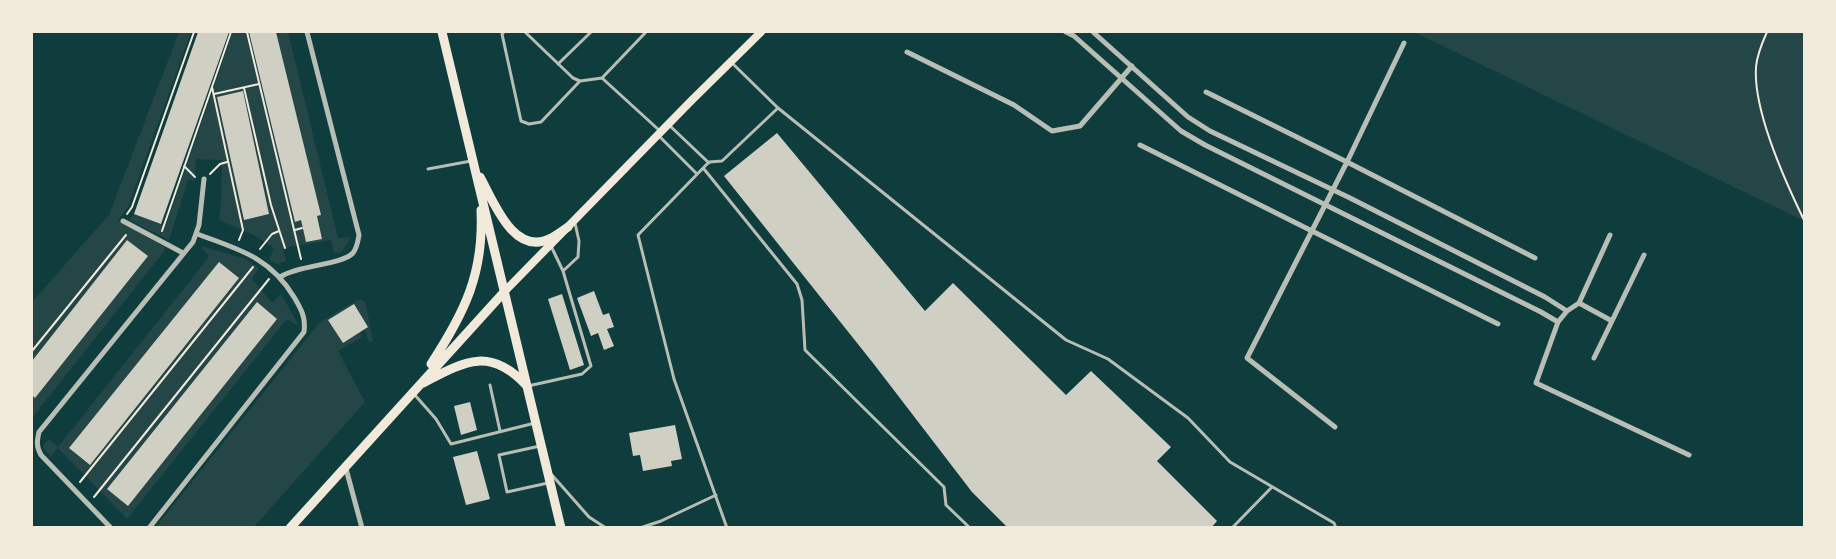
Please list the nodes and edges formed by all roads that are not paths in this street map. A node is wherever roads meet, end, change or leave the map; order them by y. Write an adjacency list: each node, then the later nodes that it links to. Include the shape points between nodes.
1 (307, 32): 43 (street, via 359,235 357,245 344,259)
2 (442, 32): 25 (main road)
3 (504, 32): 17 (lane, via 521,121 541,122)
4 (525, 32): 13 (lane)
5 (591, 32): 13 (lane)
6 (646, 32): 15 (lane)
7 (761, 32): 12 (main road)
8 (1066, 32): 16 (street)
9 (1093, 32): 14 (street)
10 (1404, 43): 23 (street)
11 (908, 52): 16 (street, via 1014,105 1052,131 1080,126)
12 (730, 62): 19 (lane); 20 (main road)
13 (558, 64): 17 (lane)
14 (1131, 66): 16 (street); 31 (street, via 1188,117 1210,131)
15 (602, 78): 17 (lane); 21 (lane)
16 (1122, 79): 32 (street, via 1181,131)
17 (580, 81)
18 (1206, 92): 23 (street)
19 (778, 108): 24 (lane, via 722,161); 64 (lane, via 1066,340 1108,359 1188,418 1230,462)
20 (668, 124): 21 (main road); 24 (lane)
21 (659, 133): 28 (lane); 34 (main road)
22 (1140, 145): 35 (street)
23 (1347, 162): 31 (street); 41 (street)
24 (708, 163): 27 (lane)
25 (474, 164): 26 (lane); 30 (main road); 34 (main road, via 515,235 536,242 547,240)
26 (428, 169)
27 (703, 169): 28 (lane); 76 (lane, via 797,284 802,300 805,350 944,487 946,505)
28 (697, 174): 65 (lane, via 638,235 674,379)
29 (204, 179): 36 (street)
30 (480, 189): 44 (main road); 53 (main road, via 481,245 472,284 456,326)
31 (1332, 190): 32 (street); 46 (street)
32 (1324, 206): 35 (street); 48 (street)
33 (123, 221): 39 (street)
34 (572, 224): 38 (main road); 42 (lane, via 579,241 578,257)
35 (1312, 231): 49 (street); 55 (street, via 1247,358)
36 (197, 234): 39 (street); 43 (street, via 257,258)
37 (1610, 235): 45 (street)
38 (550, 245): 42 (lane); 44 (main road)
39 (183, 253): 58 (street)
40 (1644, 255): 47 (street)
41 (1535, 258)
42 (563, 271): 52 (lane, via 591,366 582,374)
43 (278, 274): 68 (street, via 304,315 304,332)
44 (505, 291): 52 (main road); 53 (main road)
45 (1579, 303): 46 (street); 47 (street)
46 (1567, 311): 48 (street)
47 (1612, 321): 50 (street)
48 (1558, 322): 60 (street, via 1536,383)
49 (1498, 324)
50 (1594, 358)
51 (490, 385): 56 (lane)
52 (528, 386): 53 (main road, via 502,365 477,359); 54 (main road)
53 (414, 389): 56 (lane, via 450,444); 61 (main road)
54 (537, 422): 56 (lane); 59 (main road)
55 (1335, 427)
56 (500, 431)
57 (32, 432): 58 (street)
58 (38, 437): 67 (street, via 41,455)
59 (542, 446): 62 (main road); 63 (lane, via 499,455 507,492)
60 (1689, 455)
61 (345, 465): 69 (main road); 70 (street)
62 (548, 471): 63 (main road); 72 (lane, via 589,517)
63 (550, 482): 71 (main road)
64 (1272, 487): 77 (lane); 78 (lane, via 1334,523)
65 (716, 495): 66 (lane); 75 (lane)
66 (661, 521): 73 (lane); 74 (lane)
67 (111, 528)
68 (149, 528)
69 (290, 528)
70 (362, 528)
71 (561, 528)
72 (606, 528)
73 (640, 528)
74 (652, 528)
75 (727, 528)
76 (970, 528)
77 (1232, 528)
78 (1336, 528)

